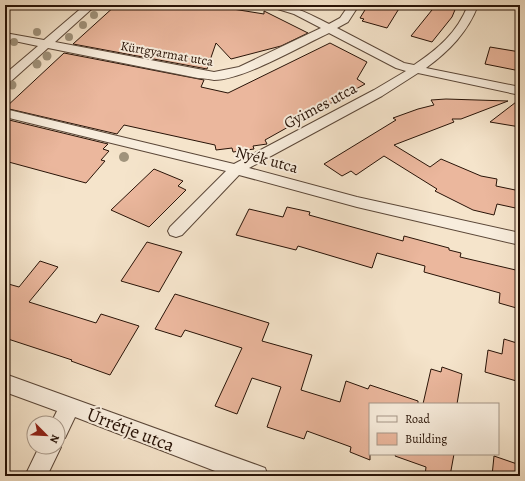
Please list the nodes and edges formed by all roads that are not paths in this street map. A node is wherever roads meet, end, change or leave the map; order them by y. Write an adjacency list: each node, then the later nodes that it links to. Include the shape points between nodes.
1 (91, 5): 7 (street)
2 (275, 5): 5 (street, via 298,12)
3 (354, 5): 5 (street, Kürtgyarmat utca, via 344,20)
4 (473, 5): 8 (street, Gyimes utca, via 458,33 442,51)
5 (330, 28): 7 (street, Kürtgyarmat utca, via 243,69 214,76); 8 (street, via 400,66)
6 (5, 36): 7 (street, Kürtgyarmat utca)
7 (47, 44): 9 (street)
8 (417, 69): 10 (street); 12 (street, Gyimes utca, via 378,93)
9 (5, 80)
10 (520, 91)
11 (5, 113): 12 (street, Nyék utca)
12 (236, 169): 13 (street, Gyimes utca); 14 (street, Nyék utca, via 357,202)
13 (176, 231)
14 (520, 240)
15 (5, 383): 16 (street, Úrrétje utca)
16 (70, 406): 17 (street); 20 (street, Úrrétje utca)
17 (66, 415)
18 (46, 455): 19 (street)
19 (36, 476)
20 (257, 476)

